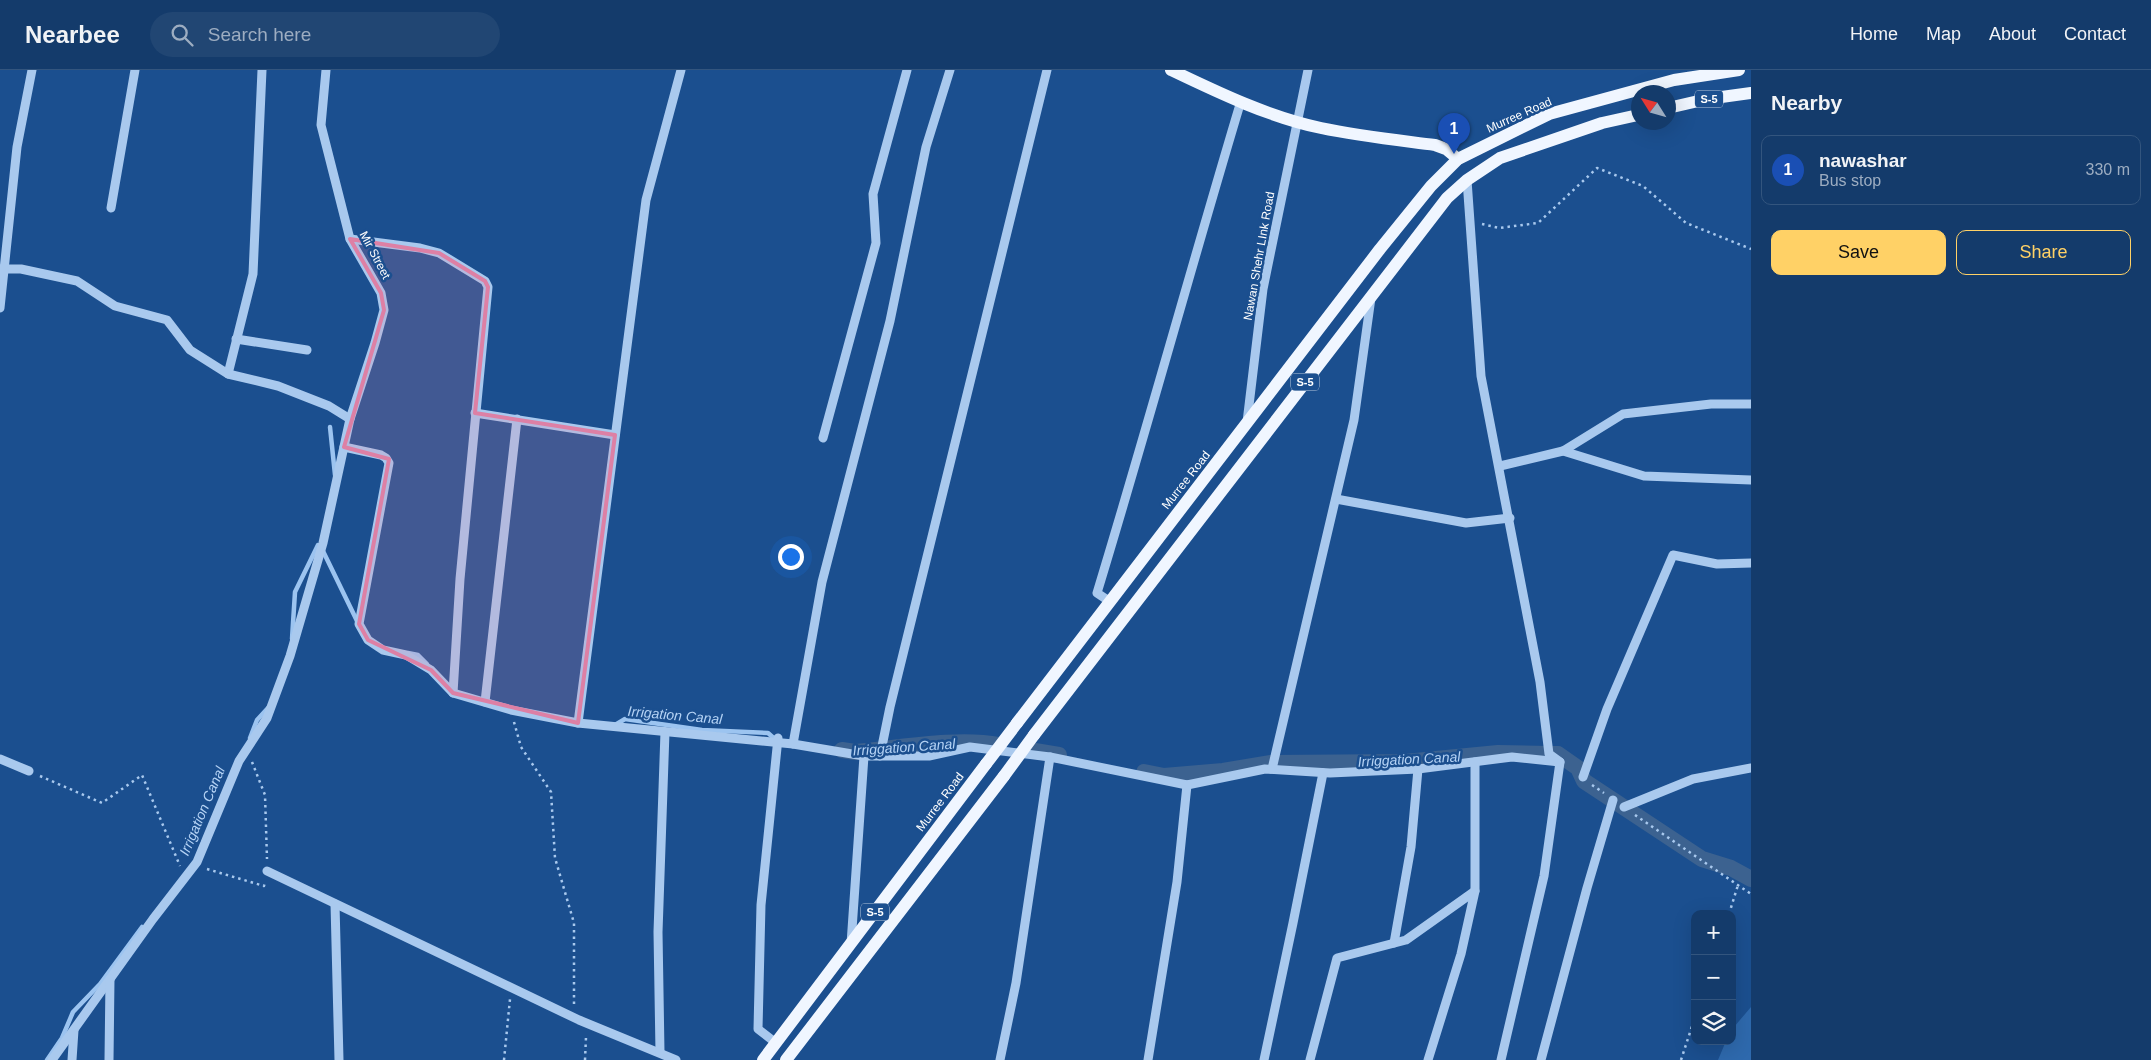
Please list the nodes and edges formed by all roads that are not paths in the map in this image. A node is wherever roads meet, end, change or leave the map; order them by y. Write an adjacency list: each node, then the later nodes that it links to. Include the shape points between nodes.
1 (32, 70): 21 (street, via 17,147)
2 (135, 70): 19 (street)
3 (262, 70): 24 (street, via 253,274)
4 (326, 70): 20 (street, Mir Street, via 321,125)
5 (680, 70): 32 (street, via 646,200)
6 (907, 70): 33 (street, via 873,194 876,243)
7 (950, 70): 47 (street, via 926,147 890,322 822,582)
8 (1047, 70): 49 (street)
9 (1171, 70): 13 (main road)
10 (1308, 70): 16 (street, Nawan Shehr LInk Road)
11 (1740, 70): 17 (main road, Murree Road / S-5, via 1674,80 1549,114)
12 (1751, 93): 14 (main road, S-5)
13 (1242, 101): 16 (main road); 41 (street, via 1097,593)
14 (1676, 106)
15 (1631, 117): 18 (main road, S-5, via 1500,158)
16 (1298, 122): 17 (main road, via 1435,145); 31 (street, Nawan Shehr LInk Road, via 1263,289)
17 (1458, 159): 31 (main road, Murree Road / S-5, via 1431,186 1380,249)
18 (1467, 180): 22 (main road, S-5, via 1447,198); 36 (street, via 1481,376)
19 (111, 208)
20 (350, 239): 28 (street, via 439,253 485,281 488,288); 29 (street, Mir Street, via 382,293 384,310)
21 (2, 269): 23 (street); 26 (street, via 77,281 115,306 167,320 190,350)
22 (1371, 296): 38 (street, via 1354,420); 69 (main road, S-5, bridge)
23 (0, 308)
24 (236, 339): 25 (street); 26 (street)
25 (306, 350)
26 (228, 374): 29 (street, via 278,386 329,406)
27 (1751, 404): 35 (street, via 1711,404 1623,414)
28 (475, 413): 30 (street); 42 (street)
29 (350, 419): 34 (street, Mir Street)
30 (517, 419): 32 (street); 43 (street)
31 (1247, 425): 41 (main road, Murree Road / S-5)
32 (615, 434): 44 (street)
33 (823, 438)
34 (344, 447): 42 (street, via 381,455 389,463 359,624 368,640 384,650 406,655 431,670); 70 (street, Mir Street, via 323,543 290,656 267,718 239,761 195,865)
35 (1562, 451): 36 (street); 37 (street, via 1644,476)
36 (1500, 466): 39 (street)
37 (1751, 480)
38 (1336, 499): 39 (street, via 1466,523); 55 (street)
39 (1510, 518): 53 (street, via 1540,682 1549,754)
40 (1751, 564): 59 (street, via 1717,564 1673,555 1607,709)
41 (1109, 601): 67 (main road, Murree Road / S-5, bridge)
42 (453, 694): 43 (street)
43 (485, 702): 44 (street)
44 (578, 723): 45 (street)
45 (665, 732): 46 (street); 73 (street, via 658,932)
46 (777, 740): 47 (street); 72 (street, via 761,905 758,1029)
47 (793, 744): 48 (street)
48 (864, 756): 49 (street); 67 (street)
49 (880, 756): 50 (street, via 929,756 970,747)
50 (1050, 757): 60 (street); 81 (street, via 1016,983)
51 (0, 759): 57 (street)
52 (1475, 762): 53 (street, via 1512,757); 56 (street); 64 (street)
53 (1560, 762): 86 (street, via 1544,876)
54 (1751, 768): 62 (street, via 1693,779)
55 (1272, 769): 58 (street); 60 (street)
56 (1418, 769): 58 (street); 66 (street, via 1411,847)
57 (29, 771)
58 (1323, 773): 83 (street)
59 (1583, 777)
60 (1187, 785): 82 (street, via 1177,882)
61 (1613, 800): 87 (street)
62 (1624, 807)
63 (267, 871): 65 (street)
64 (1475, 891): 66 (street, via 1406,940); 85 (street, via 1461,954)
65 (335, 904): 73 (street, via 574,1018); 77 (street)
66 (1394, 943): 84 (street, via 1337,958)
67 (851, 944): 68 (main road, Murree Road / S-5)
68 (841, 956): 69 (main road); 72 (main road, Murree Road / S-5)
69 (857, 968): 80 (main road, S-5)
70 (110, 979): 71 (street, Mir Street); 76 (street)
71 (74, 1028): 74 (street, Mir Street); 75 (street)
72 (776, 1043): 79 (main road, Murree Road / S-5)
73 (660, 1052): 78 (street)
74 (52, 1060)
75 (72, 1060)
76 (109, 1060)
77 (339, 1060)
78 (676, 1060)
79 (763, 1060)
80 (786, 1060)
81 (1000, 1060)
82 (1148, 1060)
83 (1264, 1060)
84 (1310, 1060)
85 (1428, 1060)
86 (1501, 1060)
87 (1541, 1060)

